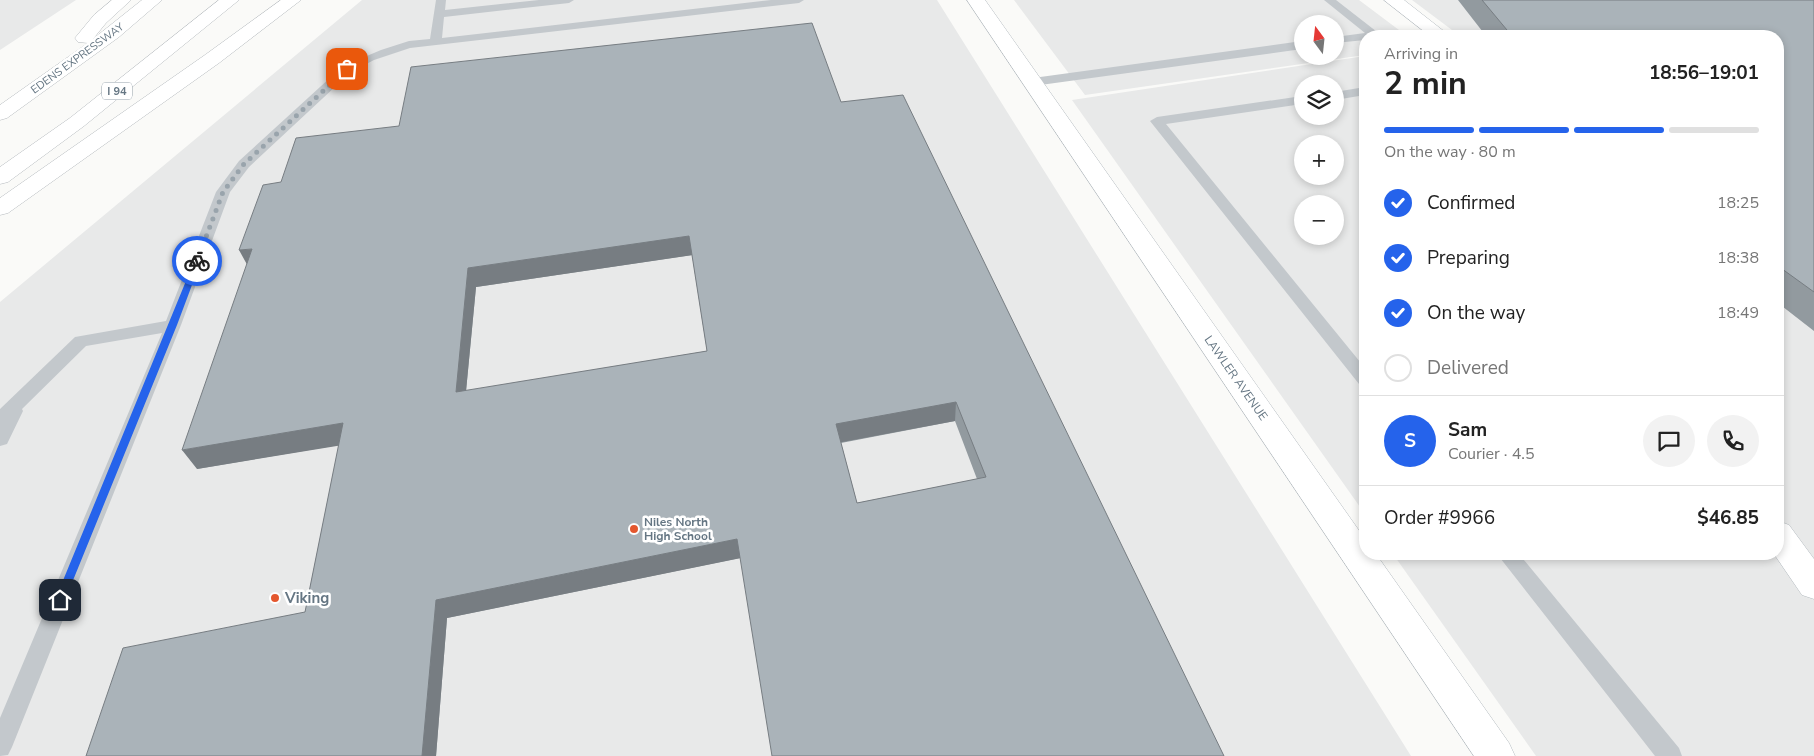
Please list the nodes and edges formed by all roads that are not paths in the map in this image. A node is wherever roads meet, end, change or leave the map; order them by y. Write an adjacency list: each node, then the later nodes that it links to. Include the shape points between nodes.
1 (122, 0): 18 (main road, via 100,19)
2 (154, 0): 18 (main road, EDENS EXPRESSWAY)
3 (230, 0): 24 (main road, I 94, via 77,122)
4 (292, 0): 25 (main road)
5 (441, 0): 11 (lane)
6 (569, 0): 11 (lane)
7 (799, 0): 16 (lane)
8 (976, 0): 19 (main road, LAWLER AVENUE)
9 (1329, 0): 12 (lane)
10 (1393, 0): 13 (main road)
11 (439, 14): 16 (lane)
12 (1368, 30)
13 (1433, 30)
14 (1359, 37): 15 (lane)
15 (1344, 39)
16 (435, 43): 26 (lane, via 387,51 363,59 347,69 244,164 223,192)
17 (1294, 46): 19 (lane)
18 (51, 77): 23 (main road, EDENS EXPRESSWAY)
19 (1032, 82): 32 (main road, LAWLER AVENUE)
20 (1359, 93): 21 (lane)
21 (1344, 95)
22 (1294, 101): 27 (lane, via 1157,122)
23 (0, 114)
24 (0, 177)
25 (0, 208)
26 (173, 325): 28 (lane, via 81,341); 36 (lane)
27 (1359, 373)
28 (18, 402): 29 (lane); 30 (lane)
29 (0, 420)
30 (0, 439)
31 (1784, 542): 35 (main road)
32 (1359, 557)
33 (1361, 560): 37 (main road, LAWLER AVENUE)
34 (1512, 560): 38 (lane)
35 (1814, 585)
36 (0, 747)
37 (1496, 756)
38 (1670, 756)

